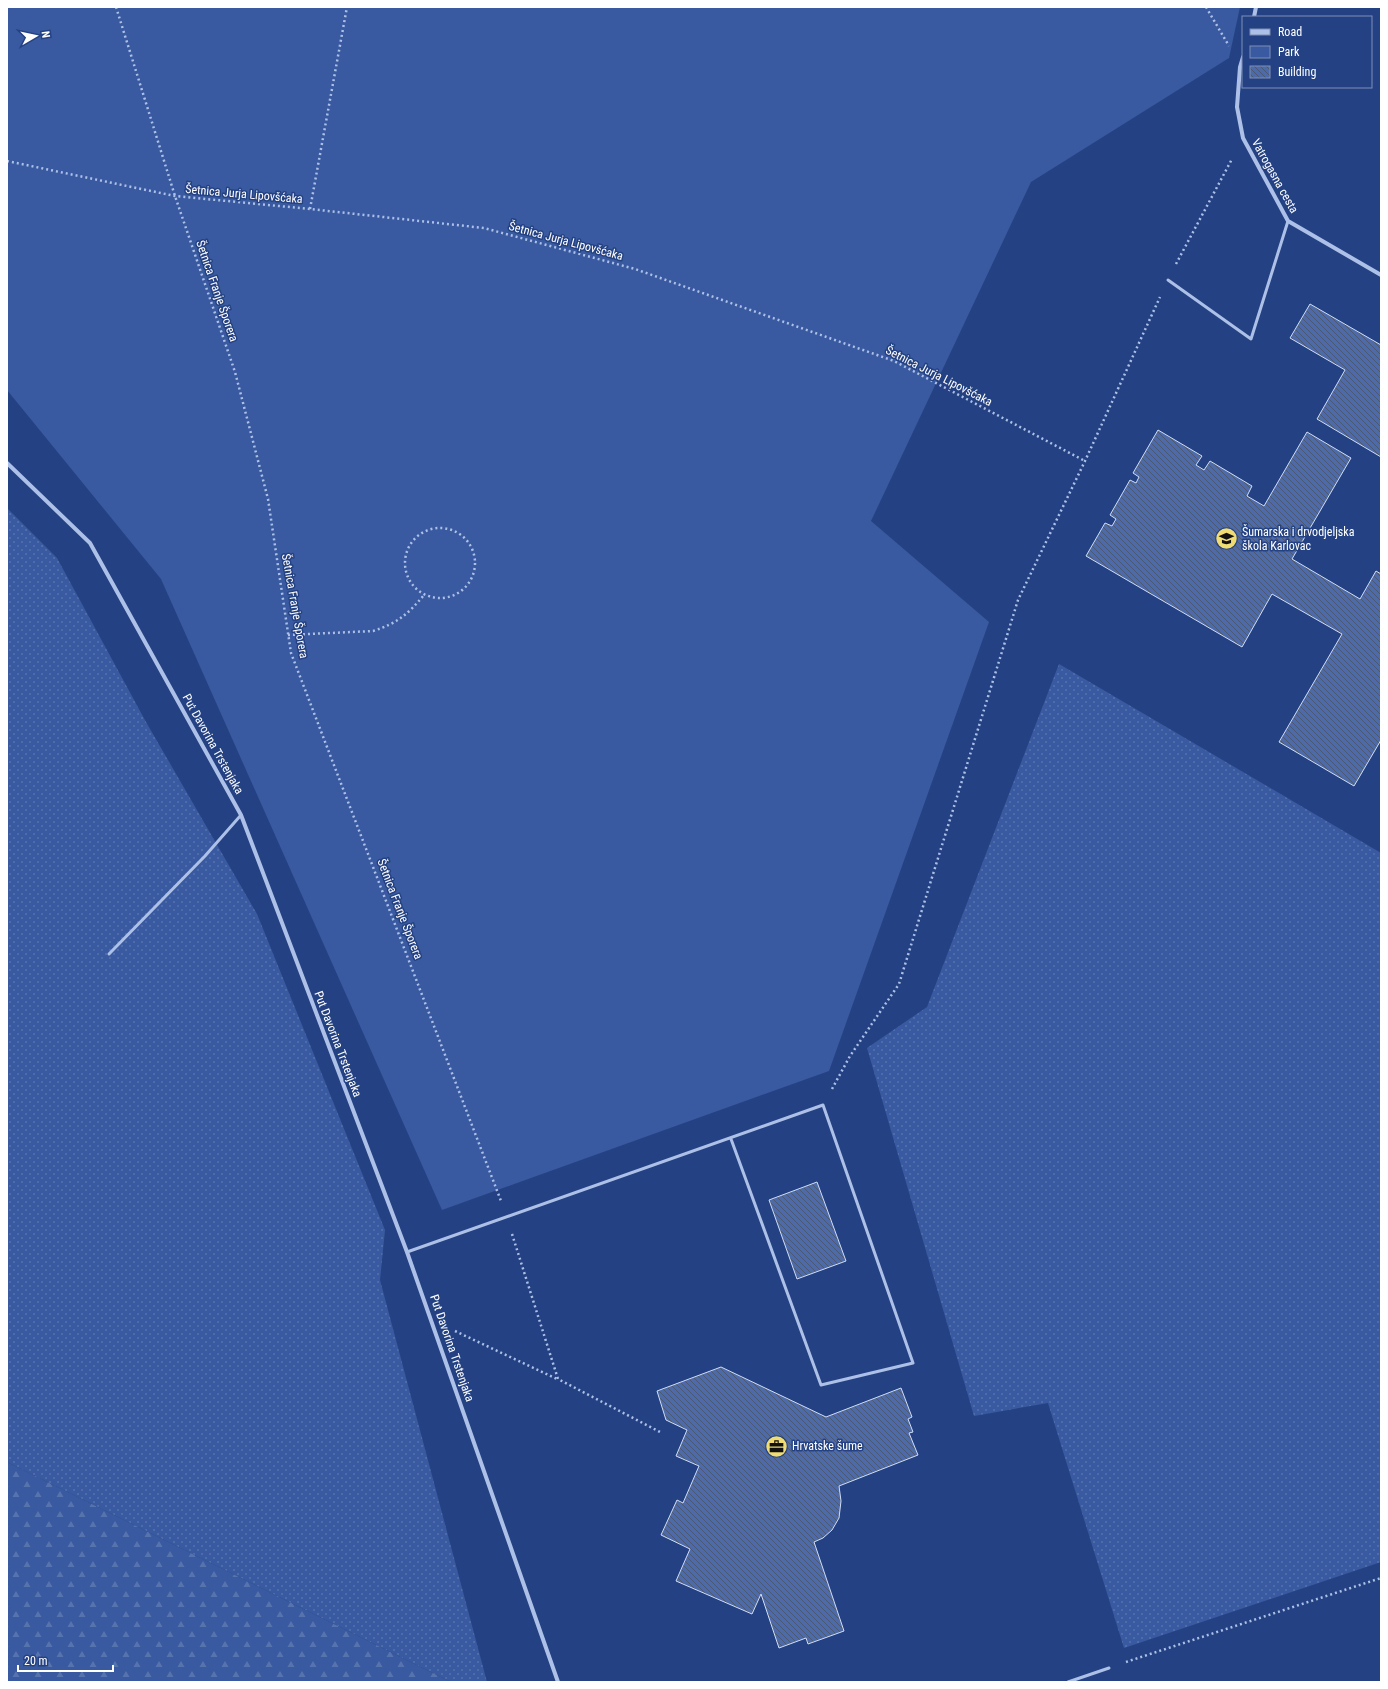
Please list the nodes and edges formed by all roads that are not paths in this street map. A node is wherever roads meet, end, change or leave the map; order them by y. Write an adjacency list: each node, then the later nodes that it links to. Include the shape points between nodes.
1 (1242, 60): 2 (street, Vatrogasna cesta, via 1237,107 1243,138)
2 (1288, 222): 3 (street, Vatrogasna cesta); 4 (lane, via 1250,339)
3 (1381, 275)
4 (1168, 280)
5 (7, 463): 6 (street, Put Davorina Trstenjaka, via 90,543)
6 (240, 815): 7 (lane, via 205,856); 9 (street, Put Davorina Trstenjaka)
7 (109, 954)
8 (732, 1139): 8 (lane, via 823,1105 913,1363 821,1385); 9 (lane)
9 (407, 1252): 11 (street, Put Davorina Trstenjaka)
10 (1109, 1668): 12 (lane)
11 (558, 1682)
12 (1068, 1682)

